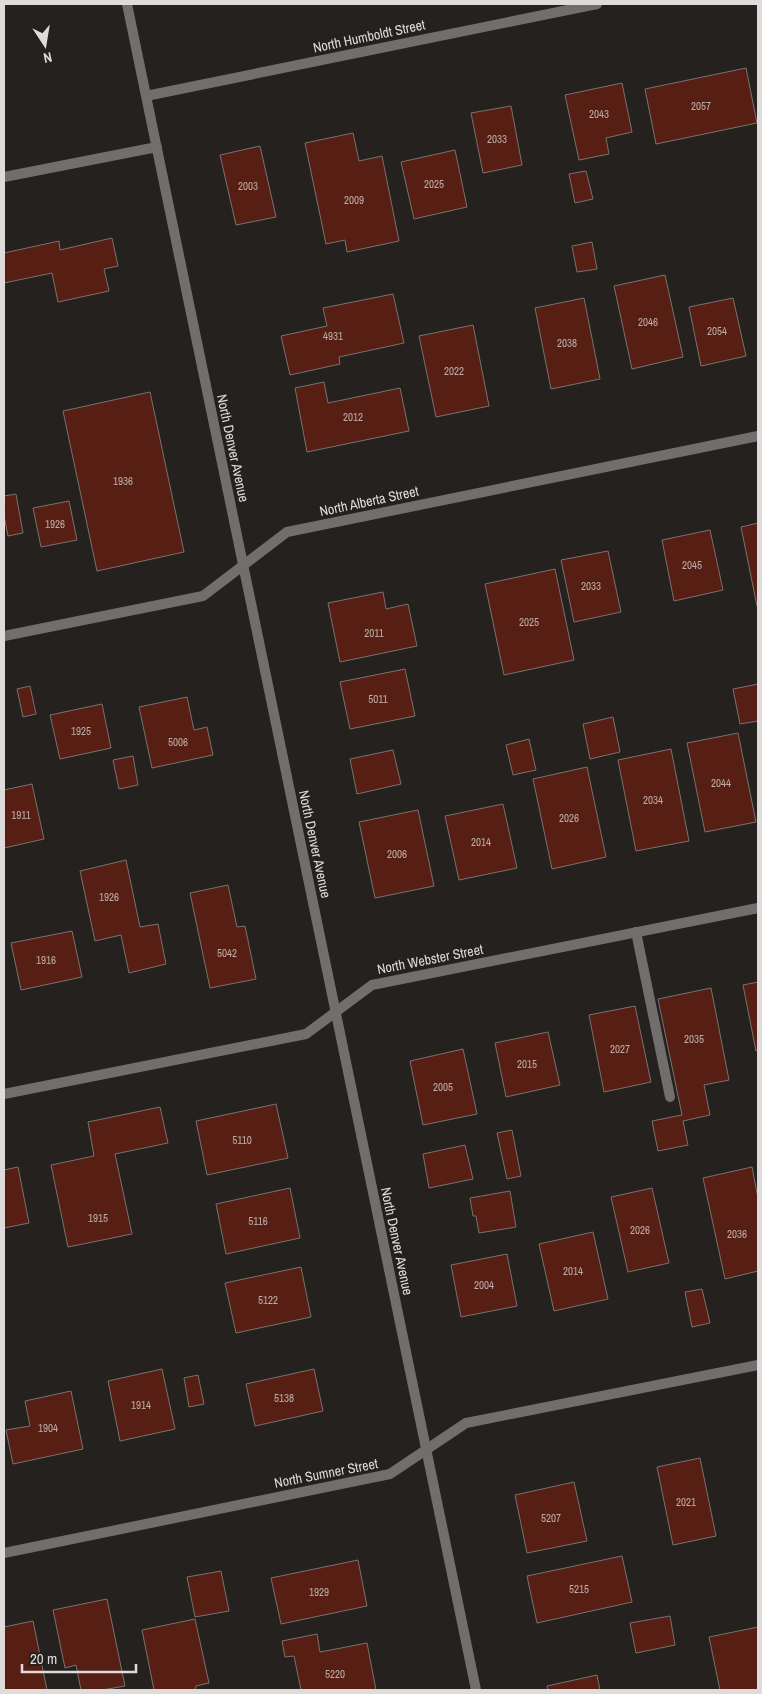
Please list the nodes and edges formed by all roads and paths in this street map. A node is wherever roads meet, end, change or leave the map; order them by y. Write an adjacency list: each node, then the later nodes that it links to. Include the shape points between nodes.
1 (128, 4): 3 (street, North Denver Avenue)
2 (597, 4): 3 (street, North Humboldt Street)
3 (146, 96): 4 (street, North Denver Avenue)
4 (157, 147): 5 (street); 7 (street, North Denver Avenue)
5 (4, 177)
6 (758, 436): 7 (street, North Alberta Street, via 286,532)
7 (243, 566): 8 (street, North Alberta Street, via 203,596); 11 (street, North Denver Avenue)
8 (4, 636)
9 (758, 908): 10 (street, North Webster Street)
10 (636, 932): 11 (street, North Webster Street, via 372,985); 13 (street)
11 (335, 1012): 12 (street, North Webster Street, via 306,1034); 15 (street, North Denver Avenue)
12 (4, 1094)
13 (670, 1097)
14 (758, 1365): 15 (street, North Sumner Street, via 466,1423)
15 (426, 1450): 16 (street, North Sumner Street, via 390,1474); 17 (street, North Denver Avenue)
16 (4, 1553)
17 (476, 1690)

